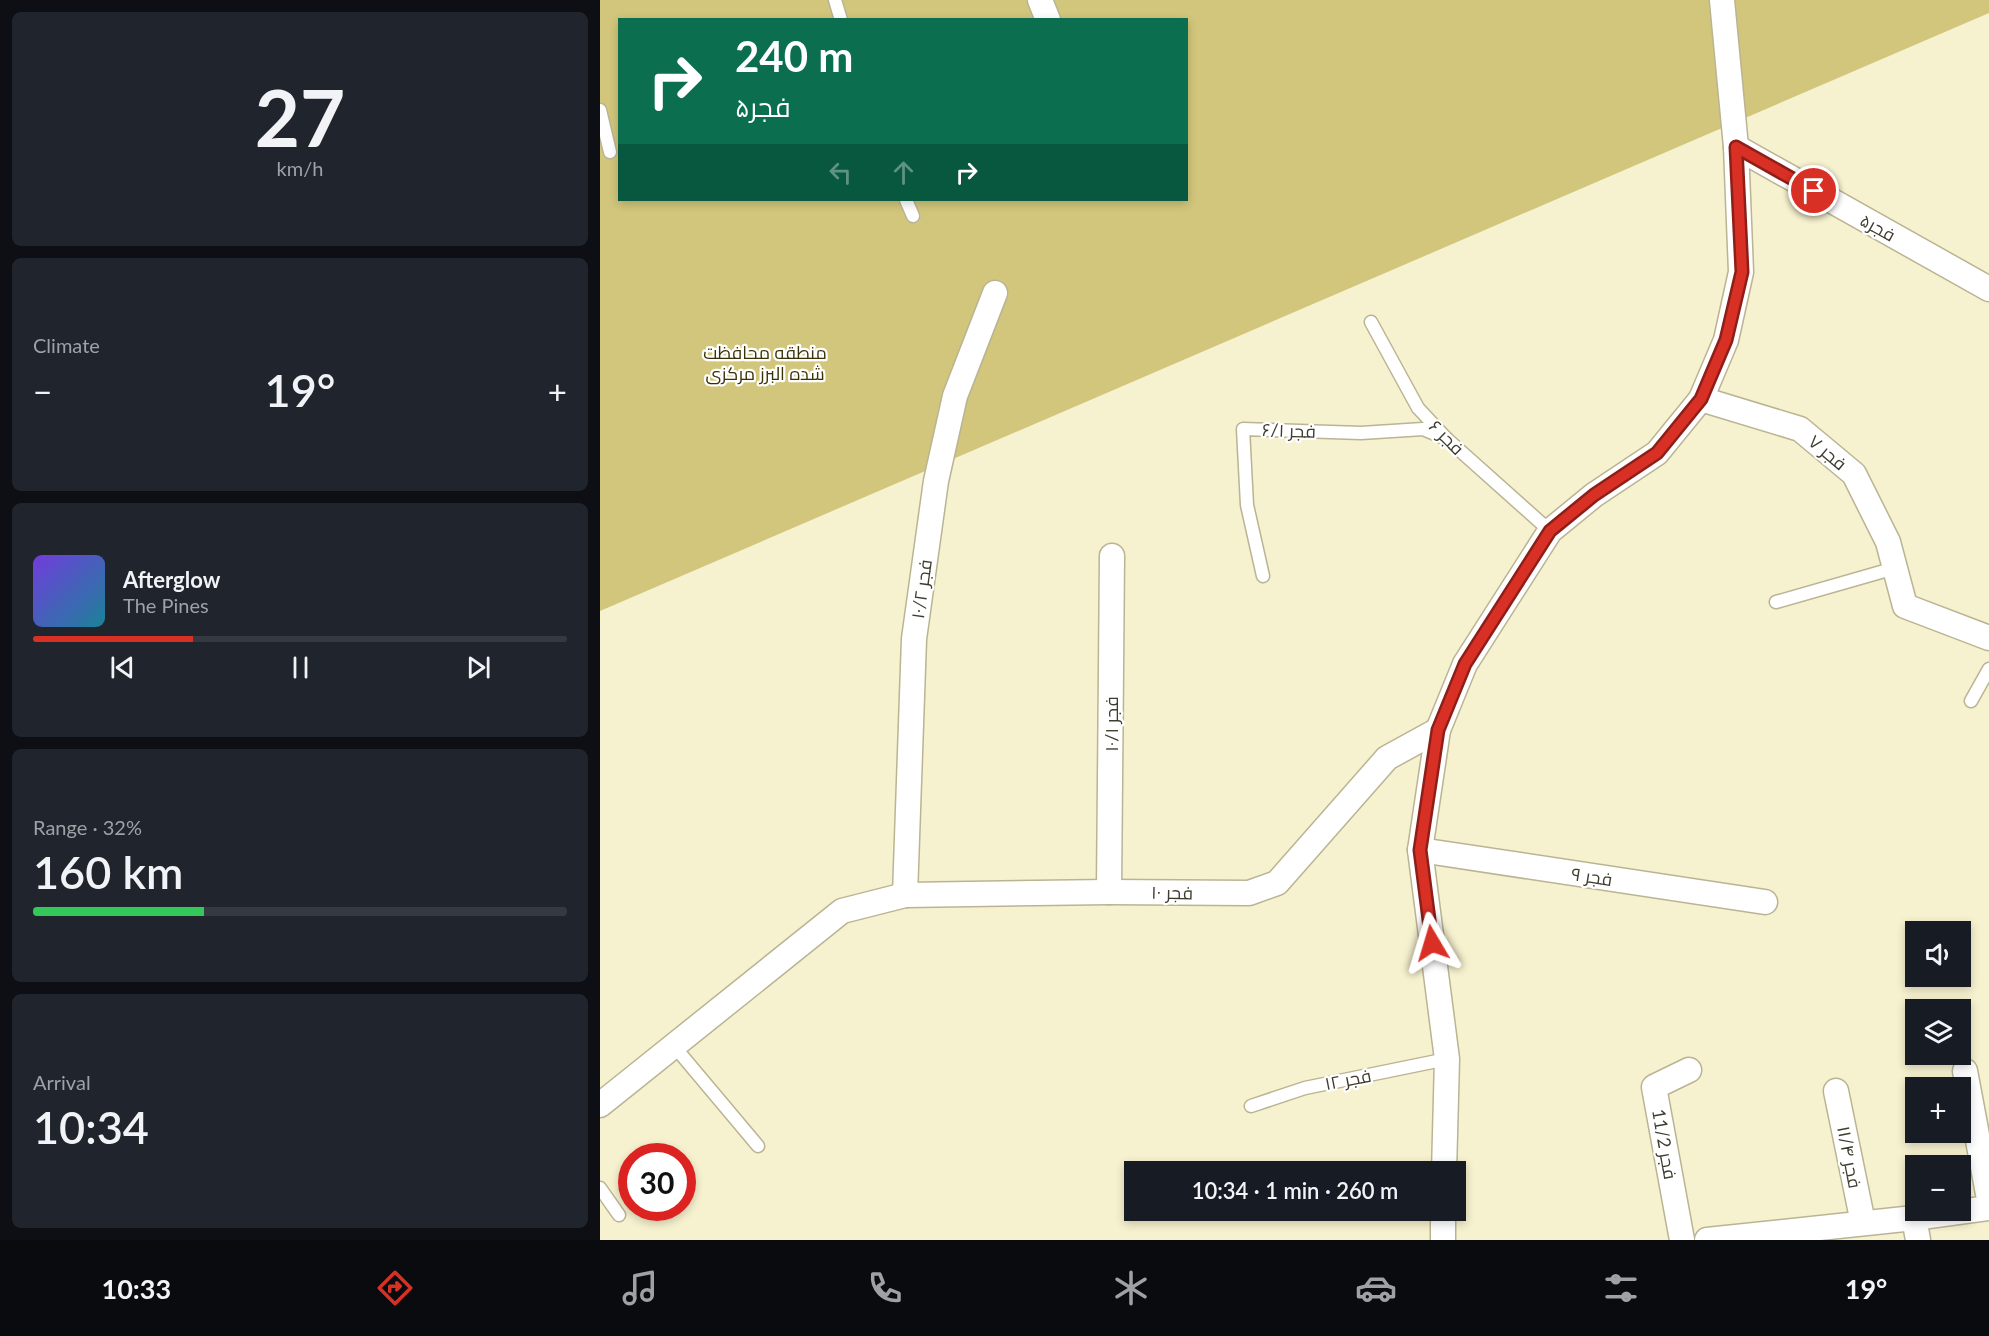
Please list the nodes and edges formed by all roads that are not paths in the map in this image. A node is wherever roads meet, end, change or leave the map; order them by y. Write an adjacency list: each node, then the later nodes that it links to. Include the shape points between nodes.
1 (835, 0): 4 (lane)
2 (1040, 0): 5 (street)
3 (1722, 0): 7 (street)
4 (840, 18)
5 (1047, 18)
6 (600, 110): 8 (lane)
7 (1736, 147): 11 (street, فجر۵); 14 (street, via 1742,272 1726,340)
8 (610, 152)
9 (906, 201): 10 (lane)
10 (913, 216)
11 (1989, 289)
12 (995, 293): 27 (street, فجر ۱۰/۲, via 955,396 936,481 914,639)
13 (1371, 322): 15 (lane, فجر ۶, via 1418,408)
14 (1701, 399): 16 (street, via 1657,453 1594,495); 18 (street, فجر ۷, via 1800,429 1854,474 1888,542)
15 (1447, 439): 16 (lane, فجر ۶); 19 (lane, فجر ۶/۱, via 1423,429 1361,433 1243,429 1247,505)
16 (1550, 531): 24 (street, via 1465,664)
17 (1112, 556): 26 (street, فجر ۱۰/۱)
18 (1895, 568): 20 (lane); 21 (street, فجر ۷, via 1905,606)
19 (1263, 576)
20 (1776, 602)
21 (1989, 638)
22 (1989, 669): 23 (lane)
23 (1971, 701)
24 (1438, 730): 25 (street); 26 (street, فجر ۱۰, via 1387,758 1277,883 1249,893)
25 (1420, 850): 28 (street, فجر ۹); 30 (street)
26 (1109, 892): 27 (street, فجر ۱۰)
27 (906, 895): 29 (street, فجر ۱۰, via 842,911)
28 (1765, 902)
29 (674, 1046): 34 (street); 36 (lane)
30 (1447, 1059): 35 (lane, فجر ۱۲, via 1305,1088); 37 (street)
31 (1689, 1070): 47 (street, فجر 11/2, via 1654,1087)
32 (1965, 1071): 39 (street)
33 (1836, 1091): 43 (street, فجر ۱۱/۴)
34 (600, 1105)
35 (1251, 1106)
36 (758, 1146)
37 (1444, 1161)
38 (600, 1188): 41 (lane)
39 (1989, 1199)
40 (1989, 1208): 44 (street)
41 (618, 1214)
42 (1443, 1221): 46 (street)
43 (1863, 1223): 44 (street); 45 (street)
44 (1916, 1229)
45 (1742, 1238): 48 (street)
46 (1443, 1240)
47 (1682, 1240)
48 (1707, 1240)

